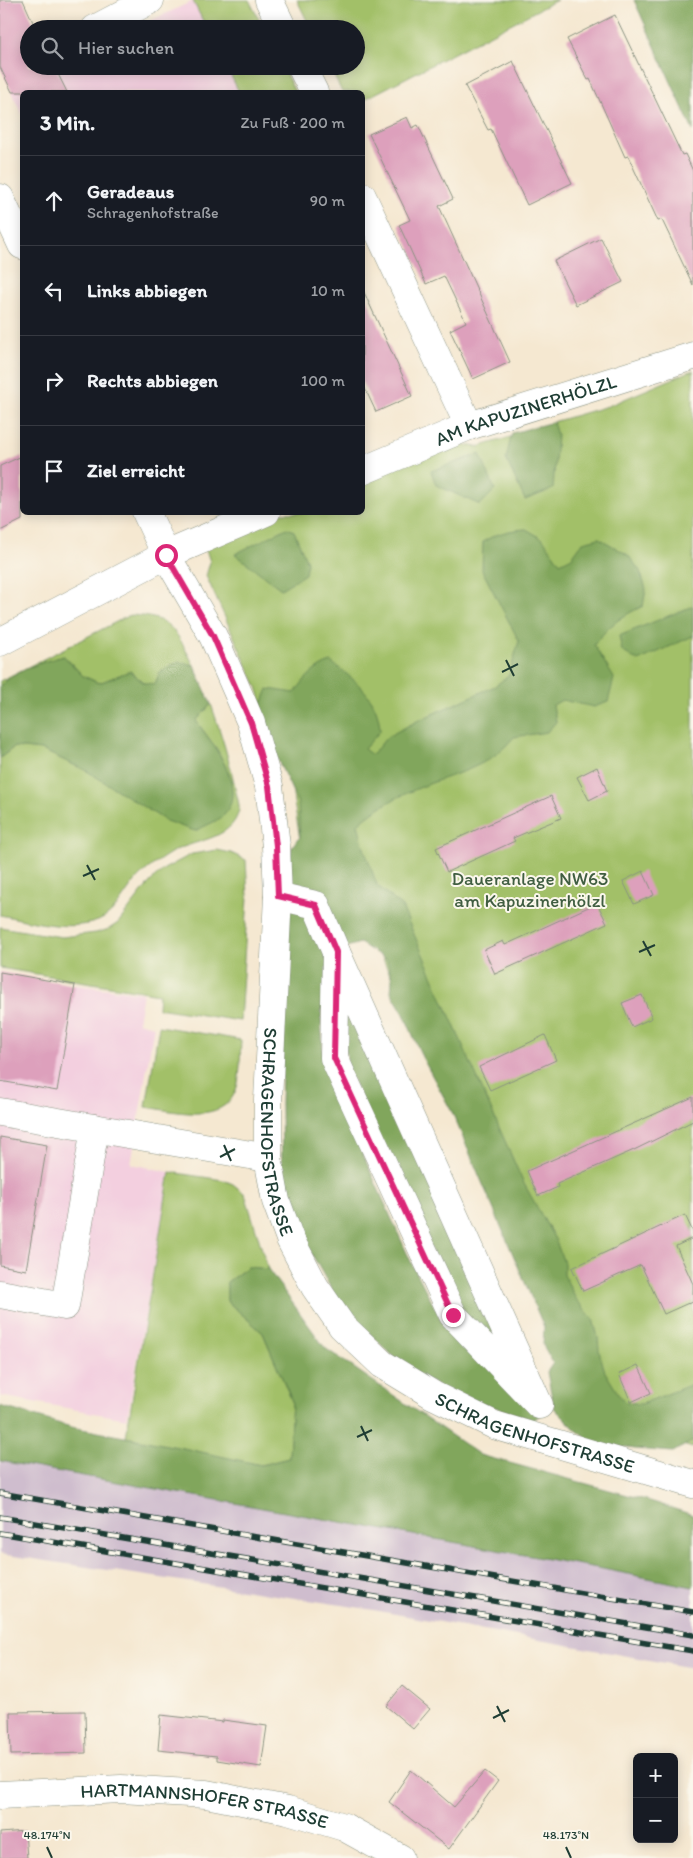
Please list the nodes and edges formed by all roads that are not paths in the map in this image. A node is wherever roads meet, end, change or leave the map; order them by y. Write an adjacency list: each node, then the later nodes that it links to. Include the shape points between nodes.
1 (150, 0): 3 (street)
2 (269, 0): 4 (street)
3 (112, 20)
4 (279, 20)
5 (306, 75): 6 (street)
6 (313, 90)
7 (0, 198): 9 (street)
8 (365, 202): 11 (street)
9 (20, 241)
10 (693, 356): 11 (street, AM KAPUZINERHÖLZL)
11 (469, 426): 12 (street, AM KAPUZINERHÖLZL)
12 (365, 470)
13 (147, 515): 15 (street, SCHRAGENHOFSTRASSE)
14 (259, 515): 15 (street)
15 (166, 555): 16 (street); 17 (street, SCHRAGENHOFSTRASSE, via 213,636 251,723 269,786)
16 (0, 642)
17 (278, 896): 18 (street, via 316,905); 21 (street, SCHRAGENHOFSTRASSE)
18 (336, 952): 23 (street); 23 (street, via 334,1058 453,1315)
19 (0, 1112): 20 (street)
20 (95, 1128): 21 (street); 22 (street, via 65,1306)
21 (268, 1158): 24 (street, SCHRAGENHOFSTRASSE, via 276,1201 290,1239 315,1287 342,1326 382,1364 433,1395 494,1426)
22 (0, 1294)
23 (539, 1404): 24 (street)
24 (557, 1443): 25 (street, SCHRAGENHOFSTRASSE)
25 (693, 1484)
26 (0, 1795): 27 (street, HARTMANNSHOFER STRASSE, via 120,1790 206,1794 288,1810 344,1826)
27 (400, 1858)

